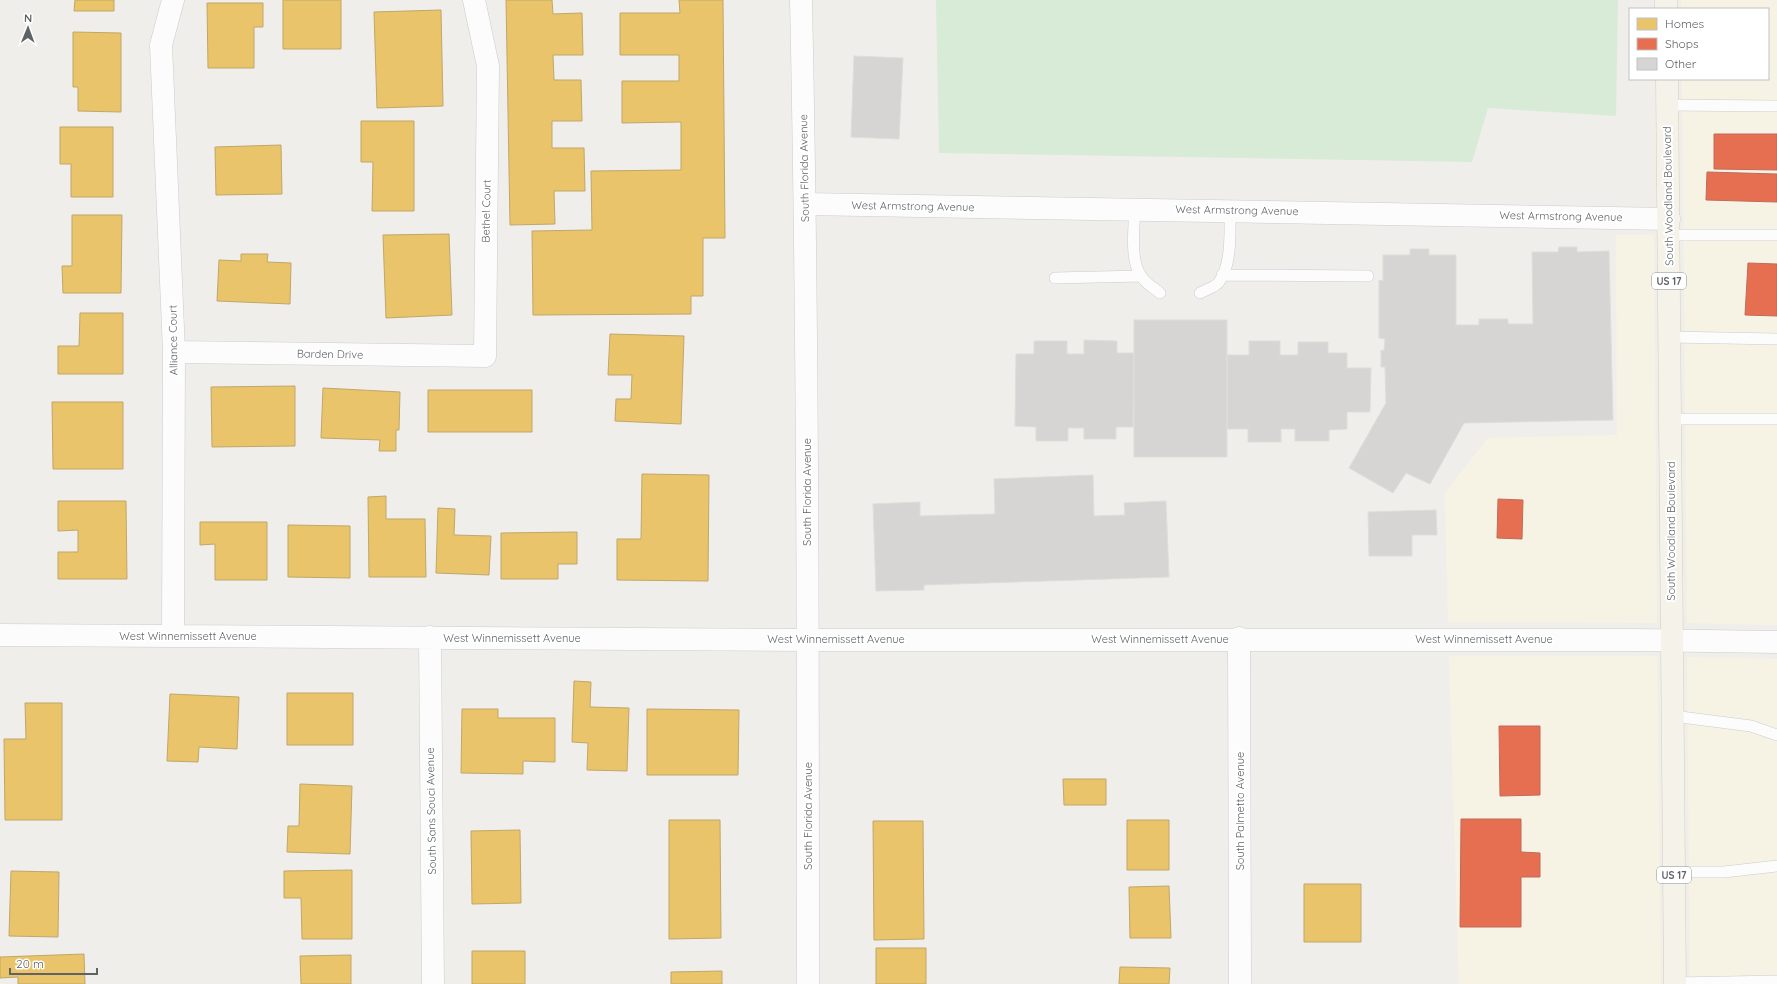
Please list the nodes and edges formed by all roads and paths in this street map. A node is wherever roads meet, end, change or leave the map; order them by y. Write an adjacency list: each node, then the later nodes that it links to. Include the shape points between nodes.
1 (173, 0): 20 (street, Alliance Court, via 161,45)
2 (474, 0): 21 (street, Bethel Court, via 488,66)
3 (801, 0): 7 (street, South Florida Avenue)
4 (1667, 80): 5 (main road, South Woodland Boulevard / US 17)
5 (1667, 105): 6 (lane); 10 (main road, South Woodland Boulevard / US 17)
6 (1777, 106)
7 (805, 204): 8 (street, West Armstrong Avenue); 28 (street, South Florida Avenue)
8 (1135, 209): 9 (street, West Armstrong Avenue); 13 (lane, via 1134,245 1136,264)
9 (1230, 210): 10 (street, West Armstrong Avenue); 12 (lane, via 1230,238)
10 (1669, 227): 11 (lane); 18 (main road, South Woodland Boulevard / US 17)
11 (1777, 234)
12 (1222, 275): 14 (lane); 17 (lane, via 1219,283)
13 (1141, 276): 15 (lane); 16 (lane)
14 (1368, 276)
15 (1055, 278)
16 (1160, 293)
17 (1200, 293)
18 (1670, 337): 19 (lane); 22 (main road, South Woodland Boulevard / US 17)
19 (1777, 339)
20 (174, 352): 21 (street, Barden Drive); 25 (street, Alliance Court)
21 (485, 356)
22 (1670, 419): 23 (lane); 29 (main road, South Woodland Boulevard / US 17)
23 (1777, 419)
24 (0, 635): 25 (street, West Winnemissett Avenue)
25 (174, 636): 26 (street, West Winnemissett Avenue)
26 (430, 637): 28 (street, West Winnemissett Avenue); 36 (street, South Sans Souci Avenue)
27 (1239, 638): 28 (street, West Winnemissett Avenue); 29 (street, West Winnemissett Avenue); 38 (street, South Palmetto Avenue)
28 (808, 640): 37 (street, South Florida Avenue)
29 (1672, 640): 30 (street, West Winnemissett Avenue); 31 (main road, South Woodland Boulevard / US 17)
30 (1777, 642)
31 (1673, 716): 32 (lane, via 1751,726); 34 (main road, South Woodland Boulevard / US 17)
32 (1777, 735)
33 (1777, 866): 34 (lane, via 1724,872)
34 (1674, 872): 39 (main road, South Woodland Boulevard / US 17)
35 (1777, 981): 39 (lane)
36 (433, 984)
37 (808, 984)
38 (1240, 984)
39 (1675, 984)

